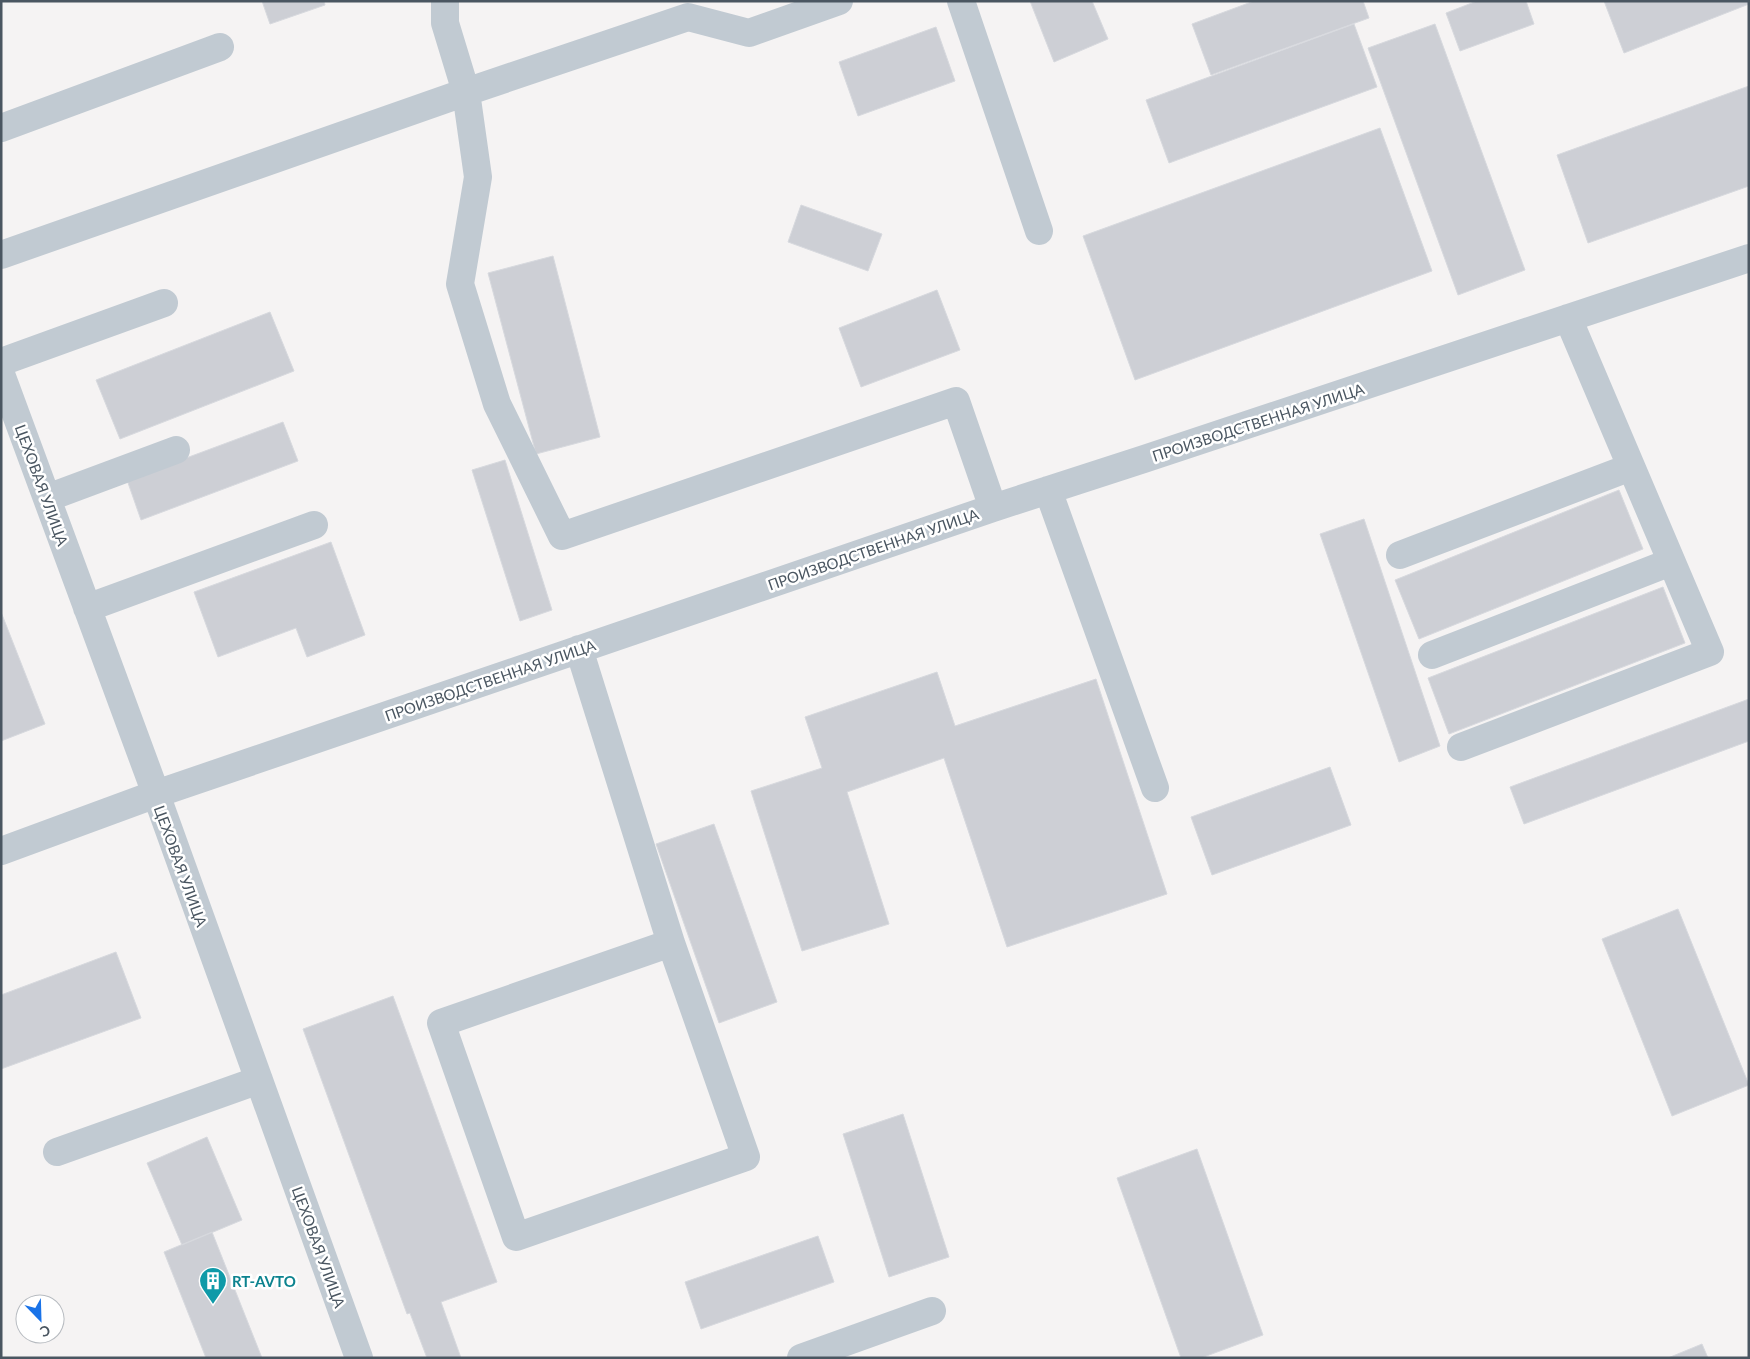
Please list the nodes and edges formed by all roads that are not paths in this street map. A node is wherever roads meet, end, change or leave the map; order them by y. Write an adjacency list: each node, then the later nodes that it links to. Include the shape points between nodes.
1 (446, 1): 5 (street, via 445,23)
2 (839, 1): 5 (street, via 749,33 688,18)
3 (961, 1): 7 (street)
4 (220, 47): 6 (street)
5 (466, 92): 8 (street); 18 (street, via 478,176 460,284 497,404 562,536 956,401)
6 (1, 128)
7 (1039, 231)
8 (1, 255)
9 (1749, 258): 11 (street, ПРОИЗВОДСТВЕННАЯ УЛИЦА)
10 (164, 302): 12 (street)
11 (1568, 318): 15 (street); 16 (street, ПРОИЗВОДСТВЕННАЯ УЛИЦА)
12 (1, 362)
13 (1, 374): 17 (street, ЦЕХОВАЯ УЛИЦА)
14 (176, 450): 17 (street)
15 (1631, 467): 20 (street); 21 (street)
16 (1048, 490): 18 (street, ПРОИЗВОДСТВЕННАЯ УЛИЦА); 26 (street)
17 (47, 498): 22 (street, ЦЕХОВАЯ УЛИЦА)
18 (993, 508): 23 (street, ПРОИЗВОДСТВЕННАЯ УЛИЦА)
19 (314, 525): 22 (street)
20 (1400, 555)
21 (1671, 562): 24 (street); 25 (street, via 1710,652)
22 (87, 608): 27 (street, ЦЕХОВАЯ УЛИЦА)
23 (579, 650): 27 (street, ПРОИЗВОДСТВЕННАЯ УЛИЦА); 29 (street)
24 (1432, 654)
25 (1461, 747)
26 (1155, 788)
27 (156, 794): 28 (street, ПРОИЗВОДСТВЕННАЯ УЛИЦА); 30 (street, ЦЕХОВАЯ УЛИЦА)
28 (1, 851)
29 (671, 943): 29 (street, via 746,1157 516,1237 441,1023)
30 (259, 1080): 31 (street); 33 (street, ЦЕХОВАЯ УЛИЦА)
31 (57, 1152)
32 (932, 1311): 34 (street)
33 (359, 1358)
34 (801, 1358)

